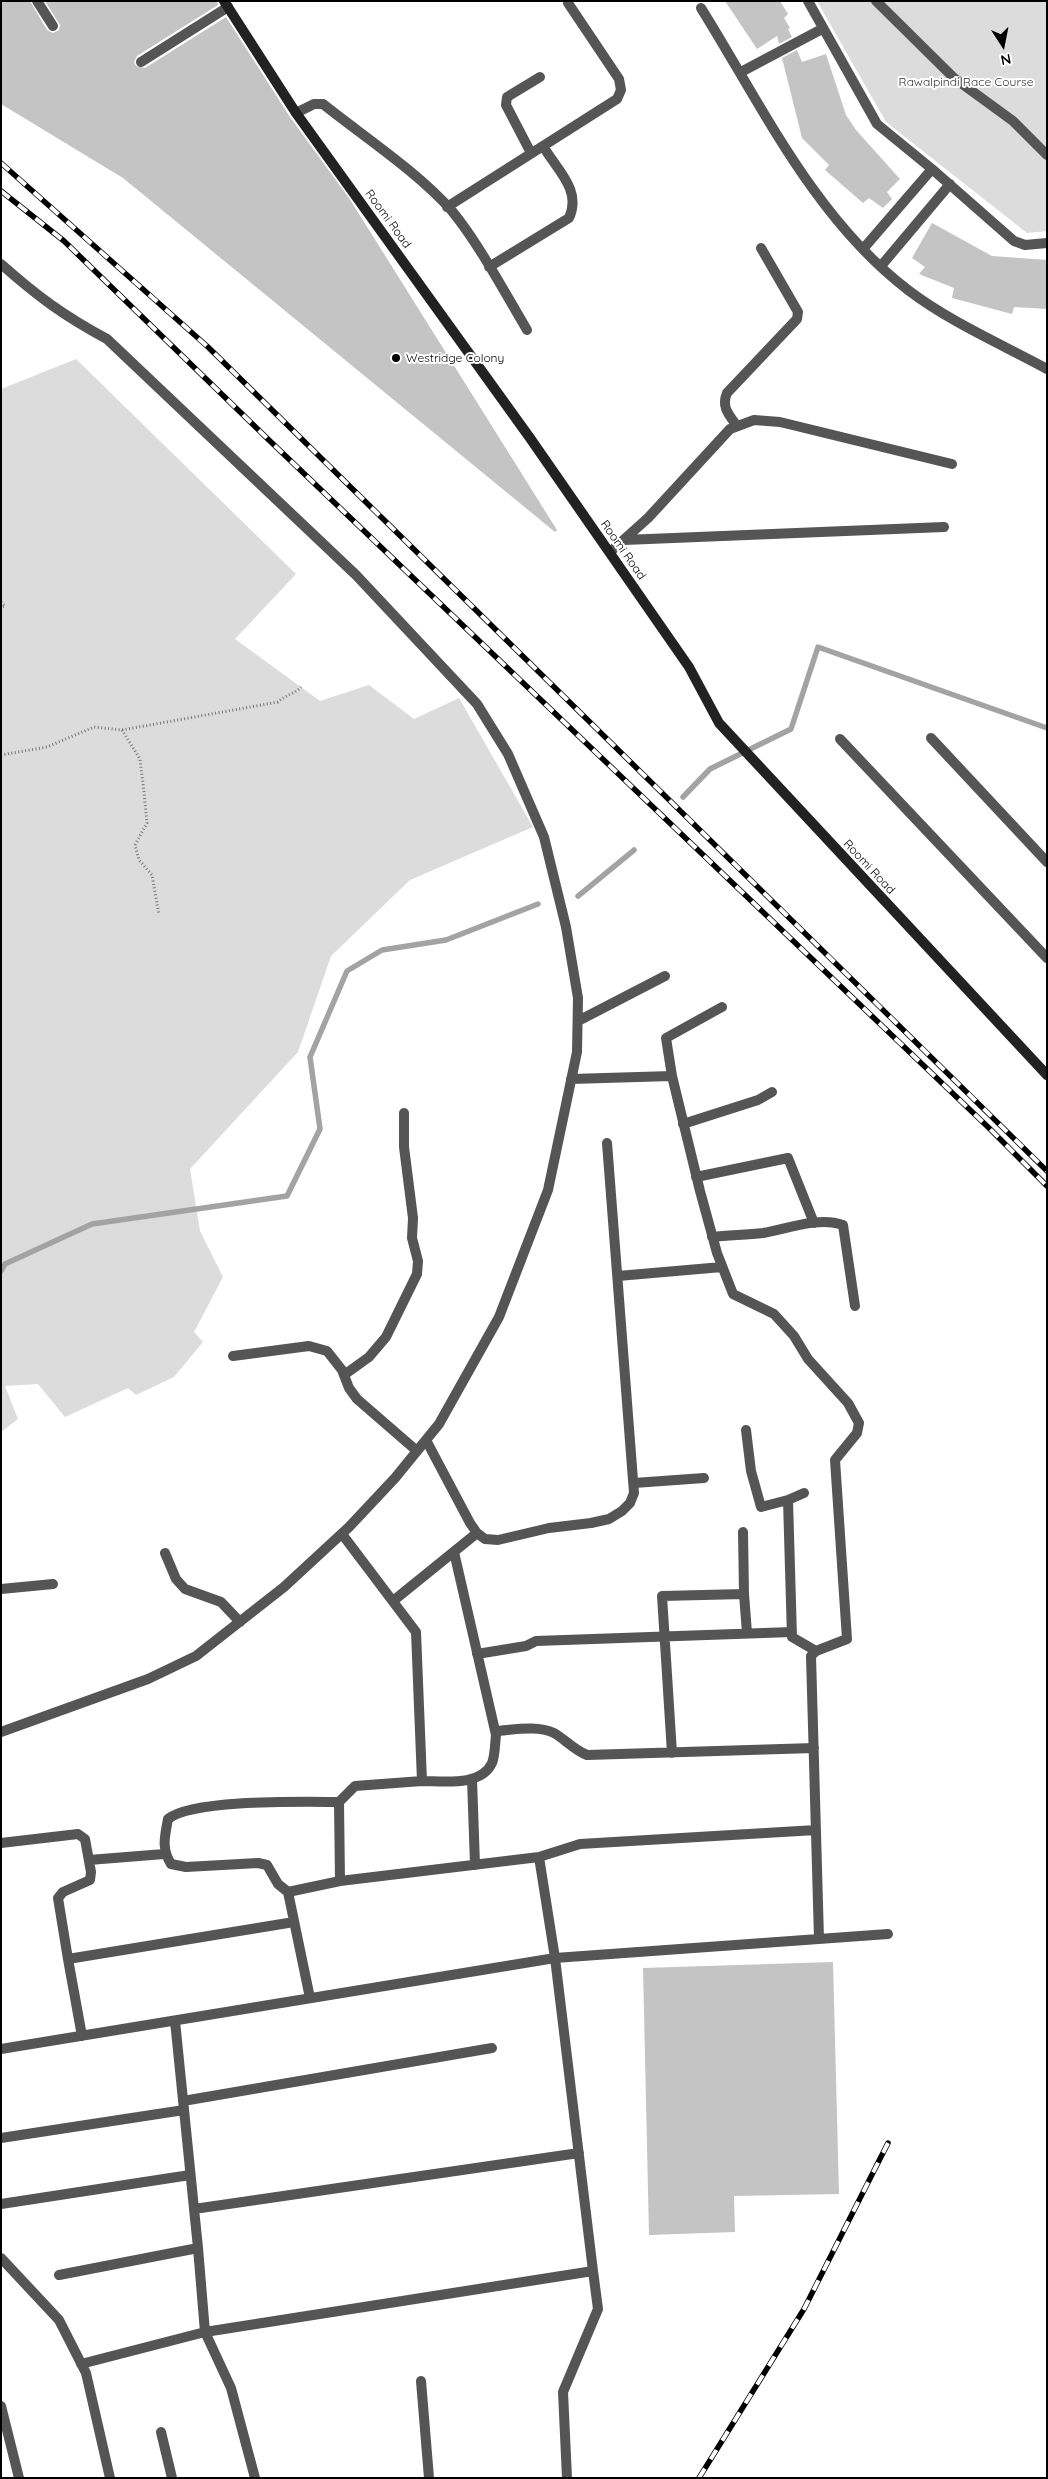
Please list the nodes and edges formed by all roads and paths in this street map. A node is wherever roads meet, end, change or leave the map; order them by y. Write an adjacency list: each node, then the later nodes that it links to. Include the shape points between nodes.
1 (37, 1): 7 (street)
2 (808, 1): 8 (street)
3 (876, 1): 15 (street, via 954,78 1012,121)
4 (226, 4): 9 (street); 12 (street, Roomi Road)
5 (568, 4): 13 (street, via 620,80 621,90 617,99)
6 (701, 8): 10 (street)
7 (53, 26)
8 (822, 29): 10 (street); 16 (street, via 877,124)
9 (141, 62)
10 (741, 72): 21 (street, via 804,178)
11 (540, 77): 14 (street, via 508,97 506,105)
12 (296, 113): 18 (street, via 314,104 323,104); 31 (street, Roomi Road)
13 (543, 146): 14 (street); 24 (street, via 574,194 574,208 569,218)
14 (531, 153): 18 (street)
15 (1047, 155)
16 (932, 169): 17 (street); 21 (street)
17 (950, 184): 19 (street, via 1014,241 1025,245); 23 (street)
18 (447, 207): 24 (street)
19 (1047, 243)
20 (761, 248): 27 (street, via 798,312 797,319 728,393 724,401 725,410)
21 (863, 249): 23 (street)
22 (1, 264): 44 (street, via 42,300 107,339 356,575 477,704 508,754 544,837 566,927 578,998)
23 (881, 266): 26 (street, via 909,291)
24 (489, 267): 25 (street)
25 (527, 330)
26 (1047, 369)
27 (737, 426): 28 (street, via 754,420 780,422); 30 (street, via 730,429)
28 (952, 464)
29 (944, 527): 30 (street)
30 (624, 540): 31 (street)
31 (610, 552): 45 (street, Roomi Road, via 689,666 719,723)
32 (1, 602): 33 (path, via 5,606)
33 (1, 606)
34 (300, 687): 35 (path, via 278,702)
35 (122, 730): 38 (path, via 94,727 47,747); 40 (path, via 140,759 148,823 135,845 139,860 152,875)
36 (931, 738): 39 (street)
37 (840, 739): 41 (street)
38 (1, 755)
39 (1047, 862)
40 (159, 915)
41 (1047, 958)
42 (665, 976): 44 (street)
43 (722, 1007): 46 (street, via 666,1038)
44 (578, 1021): 47 (street, via 577,1052)
45 (1047, 1075)
46 (672, 1076): 47 (street); 50 (street)
47 (571, 1080): 61 (street, via 548,1190 503,1308)
48 (772, 1092): 50 (street, via 758,1100)
49 (404, 1113): 59 (street, via 404,1147 417,1274 386,1337 369,1357)
50 (683, 1124): 52 (street)
51 (608, 1144): 56 (street)
52 (696, 1176): 53 (street, via 788,1158); 54 (street)
53 (814, 1223): 54 (street, via 761,1233); 57 (street, via 843,1225)
54 (712, 1237): 55 (street)
55 (722, 1267): 56 (street); 80 (street, via 733,1294 774,1314 794,1336 808,1359 848,1403 859,1423 857,1433 835,1460 847,1639)
56 (618, 1276): 64 (street)
57 (855, 1306)
58 (233, 1356): 59 (street, via 309,1346 327,1351)
59 (344, 1375): 62 (street, via 357,1399)
60 (746, 1430): 66 (street, via 751,1471 761,1507)
61 (426, 1440): 62 (street); 68 (street)
62 (416, 1452): 69 (street)
63 (704, 1478): 64 (street)
64 (634, 1483): 68 (street, via 630,1503 609,1519 498,1540 485,1539)
65 (804, 1493): 66 (street)
66 (788, 1500): 77 (street)
67 (742, 1532): 74 (street)
68 (477, 1533): 70 (street)
69 (342, 1534): 75 (street); 76 (street)
70 (454, 1552): 75 (street); 81 (street)
71 (165, 1553): 76 (street, via 176,1579 185,1589 220,1602)
72 (53, 1584): 73 (street)
73 (1, 1589)
74 (744, 1594): 78 (street); 79 (street, via 662,1596)
75 (393, 1601): 87 (street, via 416,1632)
76 (240, 1622): 83 (street, via 196,1656 148,1680)
77 (792, 1632): 78 (street); 80 (street, via 792,1637)
78 (747, 1634): 79 (street)
79 (665, 1638): 81 (street, via 536,1641 526,1646); 85 (street)
80 (816, 1651): 84 (street, via 811,1656)
81 (477, 1654): 82 (street)
82 (495, 1731): 85 (street, via 538,1729 554,1733 587,1755); 86 (street, via 492,1764)
83 (1, 1732)
84 (814, 1748): 85 (street); 89 (street)
85 (672, 1753)
86 (472, 1779): 87 (street); 94 (street)
87 (422, 1781): 88 (street, via 356,1786)
88 (339, 1802): 91 (street, via 249,1803 184,1810 168,1819); 95 (street)
89 (816, 1830): 92 (street, via 580,1844); 99 (street)
90 (1, 1842): 93 (street, via 78,1834 85,1839)
91 (164, 1854): 93 (street); 96 (street, via 171,1864 186,1867 267,1865 278,1884)
92 (538, 1857): 94 (street); 100 (street)
93 (89, 1860): 101 (street, via 90,1880 63,1892 58,1898)
94 (475, 1865): 95 (street)
95 (340, 1881): 96 (street)
96 (288, 1892): 97 (street)
97 (294, 1922): 101 (street); 102 (street)
98 (888, 1934): 99 (street)
99 (819, 1939): 100 (street)
100 (554, 1958): 102 (street); 109 (street)
101 (68, 1960): 104 (street)
102 (310, 1998): 103 (street)
103 (175, 2020): 104 (street); 107 (street)
104 (82, 2036): 106 (street)
105 (492, 2048): 107 (street)
106 (1, 2049)
107 (183, 2105): 108 (street); 110 (street)
108 (1, 2138)
109 (579, 2153): 112 (street); 115 (street)
110 (190, 2175): 111 (street); 112 (street)
111 (1, 2204)
112 (194, 2209): 113 (street)
113 (198, 2248): 116 (street); 117 (street)
114 (1, 2258): 118 (street, via 59,2320)
115 (593, 2271): 117 (street); 127 (street, via 598,2309 563,2392)
116 (59, 2275)
117 (204, 2332): 118 (street); 125 (street, via 231,2388)
118 (81, 2364): 123 (street, via 86,2373)
119 (421, 2381): 126 (street)
120 (1, 2406): 122 (street)
121 (161, 2432): 124 (street)
122 (19, 2478)
123 (110, 2478)
124 (172, 2478)
125 (256, 2478)
126 (429, 2478)
127 (567, 2478)

